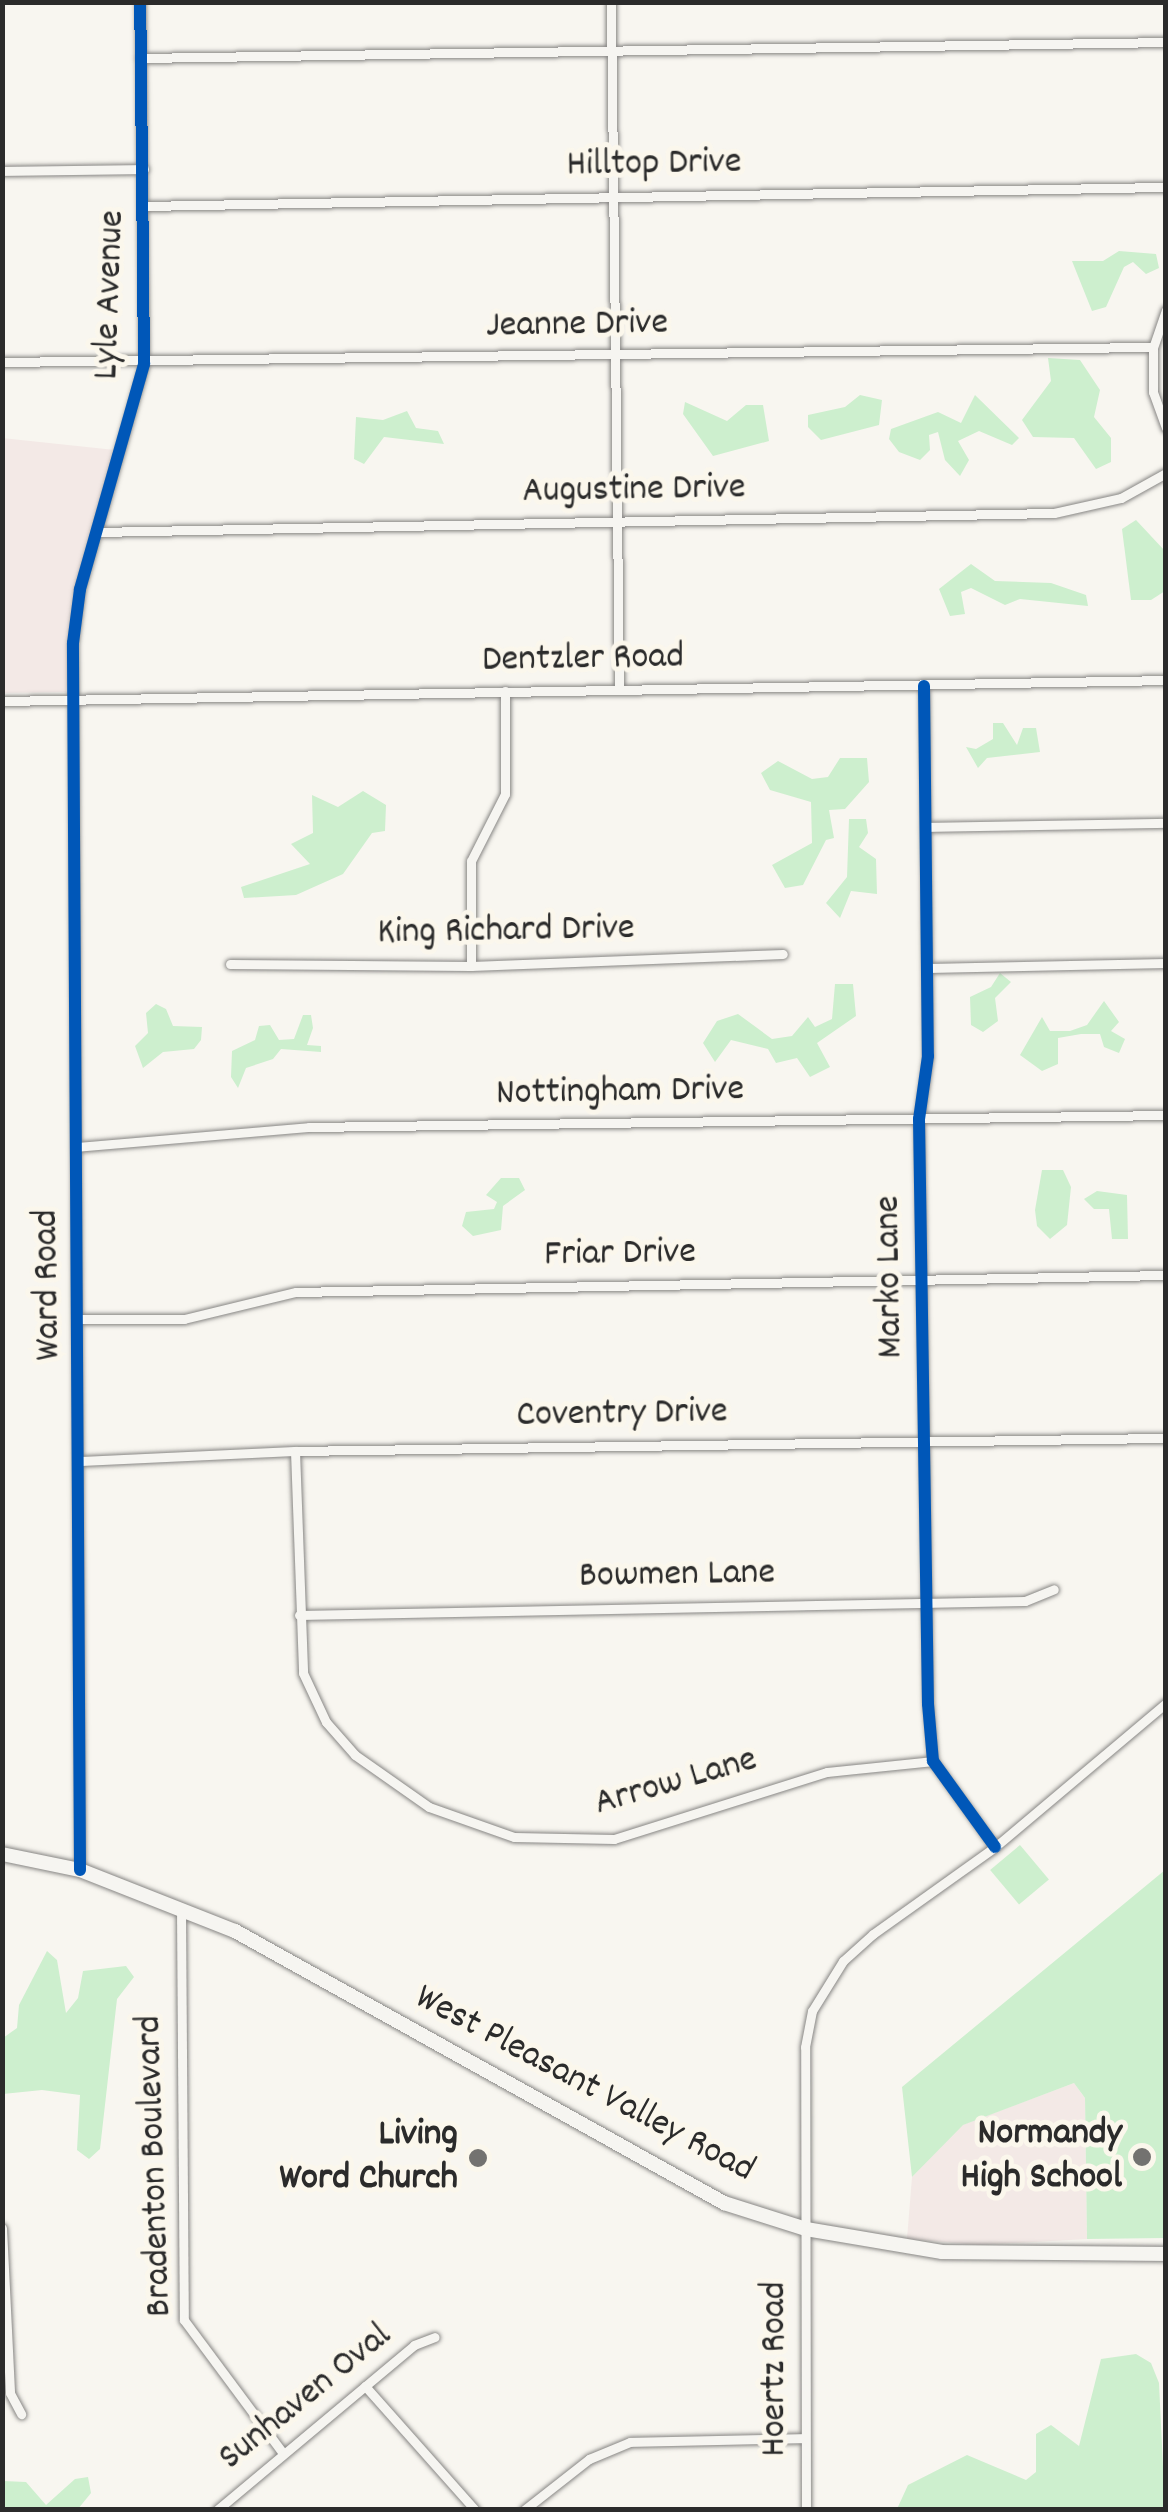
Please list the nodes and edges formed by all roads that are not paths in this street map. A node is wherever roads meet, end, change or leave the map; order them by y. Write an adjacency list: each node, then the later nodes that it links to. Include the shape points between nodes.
1 (140, 2): 5 (street, Lyle Avenue)
2 (610, 2): 4 (street)
3 (1166, 42): 4 (street)
4 (611, 49): 5 (street); 9 (street)
5 (140, 58): 6 (street, Lyle Avenue)
6 (144, 169): 7 (street); 10 (street, Lyle Avenue)
7 (2, 170)
8 (1166, 187): 9 (street, Hilltop Drive)
9 (614, 195): 10 (street, Hilltop Drive); 13 (street)
10 (144, 206): 15 (street, Lyle Avenue)
11 (1166, 310): 12 (street)
12 (1153, 346): 13 (street, Jeanne Drive); 16 (street, via 1153,392)
13 (616, 355): 15 (street, Jeanne Drive); 18 (street)
14 (2, 362): 15 (street, Jeanne Drive)
15 (144, 364): 19 (street, Lyle Avenue)
16 (1166, 428)
17 (1166, 473): 18 (street, Augustine Drive, via 1120,498 1054,513)
18 (618, 521): 19 (street, Augustine Drive); 22 (street)
19 (97, 532): 24 (street, Lyle Avenue, via 80,589)
20 (1166, 680): 21 (street, Dentzler Road)
21 (924, 686): 22 (street, Dentzler Road); 27 (street, Marko Lane)
22 (619, 688): 23 (street, Dentzler Road)
23 (505, 691): 24 (street, Dentzler Road); 31 (street, via 505,794 471,862)
24 (73, 700): 25 (street, Dentzler Road); 35 (street, Ward Road)
25 (2, 701)
26 (1166, 824): 27 (street)
27 (926, 827): 32 (street, Marko Lane)
28 (783, 954): 31 (street, King Richard Drive)
29 (1166, 963): 32 (street)
30 (230, 964): 31 (street, King Richard Drive)
31 (471, 966)
32 (928, 968): 34 (street, Marko Lane)
33 (1166, 1114): 34 (street, Nottingham Drive)
34 (920, 1119): 35 (street, Nottingham Drive, via 309,1127); 37 (street, Marko Lane)
35 (76, 1147): 38 (street, Ward Road)
36 (1166, 1275): 37 (street, Friar Drive)
37 (921, 1278): 38 (street, Friar Drive, via 296,1292 184,1319); 40 (street, Marko Lane)
38 (80, 1319): 42 (street, Ward Road)
39 (1166, 1438): 40 (street, Coventry Drive)
40 (924, 1440): 41 (street, Coventry Drive); 44 (street, Marko Lane)
41 (295, 1451): 42 (street, Coventry Drive); 45 (street, Arrow Lane)
42 (80, 1462): 50 (street, Ward Road)
43 (1054, 1589): 44 (street, Bowmen Lane, via 1025,1601)
44 (926, 1601): 45 (street, Bowmen Lane); 47 (street, Marko Lane)
45 (299, 1614): 47 (street, Arrow Lane, via 303,1674 326,1722 355,1755 429,1807 514,1837 614,1838 827,1772)
46 (1166, 1703): 48 (street, Hoertz Road)
47 (933, 1760): 48 (street)
48 (996, 1846): 53 (street, Hoertz Road, via 842,1961 812,2011 805,2047)
49 (2, 1854): 50 (main road, West Pleasant Valley Road)
50 (80, 1870): 51 (main road, West Pleasant Valley Road)
51 (181, 1907): 53 (main road, West Pleasant Valley Road, via 235,1930 613,2146 724,2203); 59 (street, Bradenton Boulevard, via 184,2320)
52 (2, 2228): 57 (street, via 10,2394)
53 (806, 2229): 54 (main road, West Pleasant Valley Road, via 952,2253); 58 (street, Hoertz Road)
54 (1166, 2254)
55 (435, 2338): 56 (street, Sunhaven Oval, via 414,2345)
56 (366, 2386): 59 (street, Sunhaven Oval); 61 (street)
57 (21, 2414)
58 (805, 2438): 62 (street, via 630,2442 589,2458); 63 (street, Hoertz Road)
59 (282, 2452): 60 (street, Sunhaven Oval)
60 (218, 2510)
61 (474, 2510)
62 (524, 2510)
63 (806, 2510)

